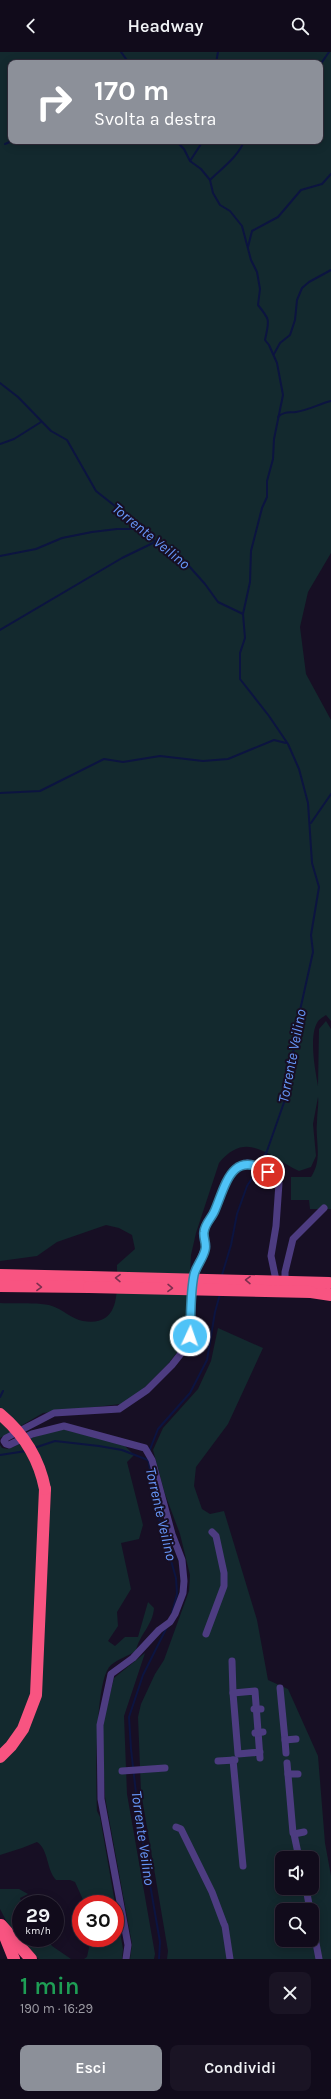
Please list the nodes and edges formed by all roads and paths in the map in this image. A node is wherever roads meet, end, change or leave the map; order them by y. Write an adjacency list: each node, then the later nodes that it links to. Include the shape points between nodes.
1 (324, 1208): 31 (street, via 293,1239 285,1272 285,1295 281,1297 271,1256 280,1188 277,1179 271,1173 255,1165 242,1165 226,1182 207,1222 204,1232 205,1249 194,1274 190,1336 172,1365 147,1390 121,1408 54,1413 4,1441 9,1445 32,1434 64,1426 145,1448 152,1460 172,1534 182,1560 183,1593 175,1614 133,1658 111,1674 100,1726 101,1799 128,1945)
2 (0, 1275): 3 (highway)
3 (89, 1282): 4 (highway, one-way to 3); 5 (highway, bridge, via 293,1291)
4 (0, 1286)
5 (330, 1289)
6 (0, 1414): 15 (highway, bridge, via 30,1447 45,1489 36,1695 23,1729)
7 (212, 1532): 8 (street, via 216,1536 225,1577)
8 (206, 1634)
9 (232, 1661): 11 (street)
10 (280, 1688): 13 (street)
11 (233, 1693): 11 (street, via 238,1754 259,1757 255,1691)
12 (296, 1739): 13 (street)
13 (285, 1740): 14 (street)
14 (286, 1753)
15 (0, 1757)
16 (218, 1761): 26 (street, via 235,1760)
17 (287, 1763): 20 (street)
18 (165, 1768): 19 (street)
19 (122, 1770)
20 (288, 1774): 21 (street); 24 (street)
21 (298, 1774)
22 (176, 1827): 32 (street, via 181,1829 212,1892 224,1925)
23 (304, 1832): 24 (street)
24 (294, 1834): 25 (street)
25 (298, 1851)
26 (243, 1866)
27 (0, 1924): 29 (highway); 30 (highway)
28 (317, 1947): 33 (street)
29 (14, 1959)
30 (31, 1959)
31 (126, 1959)
32 (230, 1959)
33 (319, 1959)

